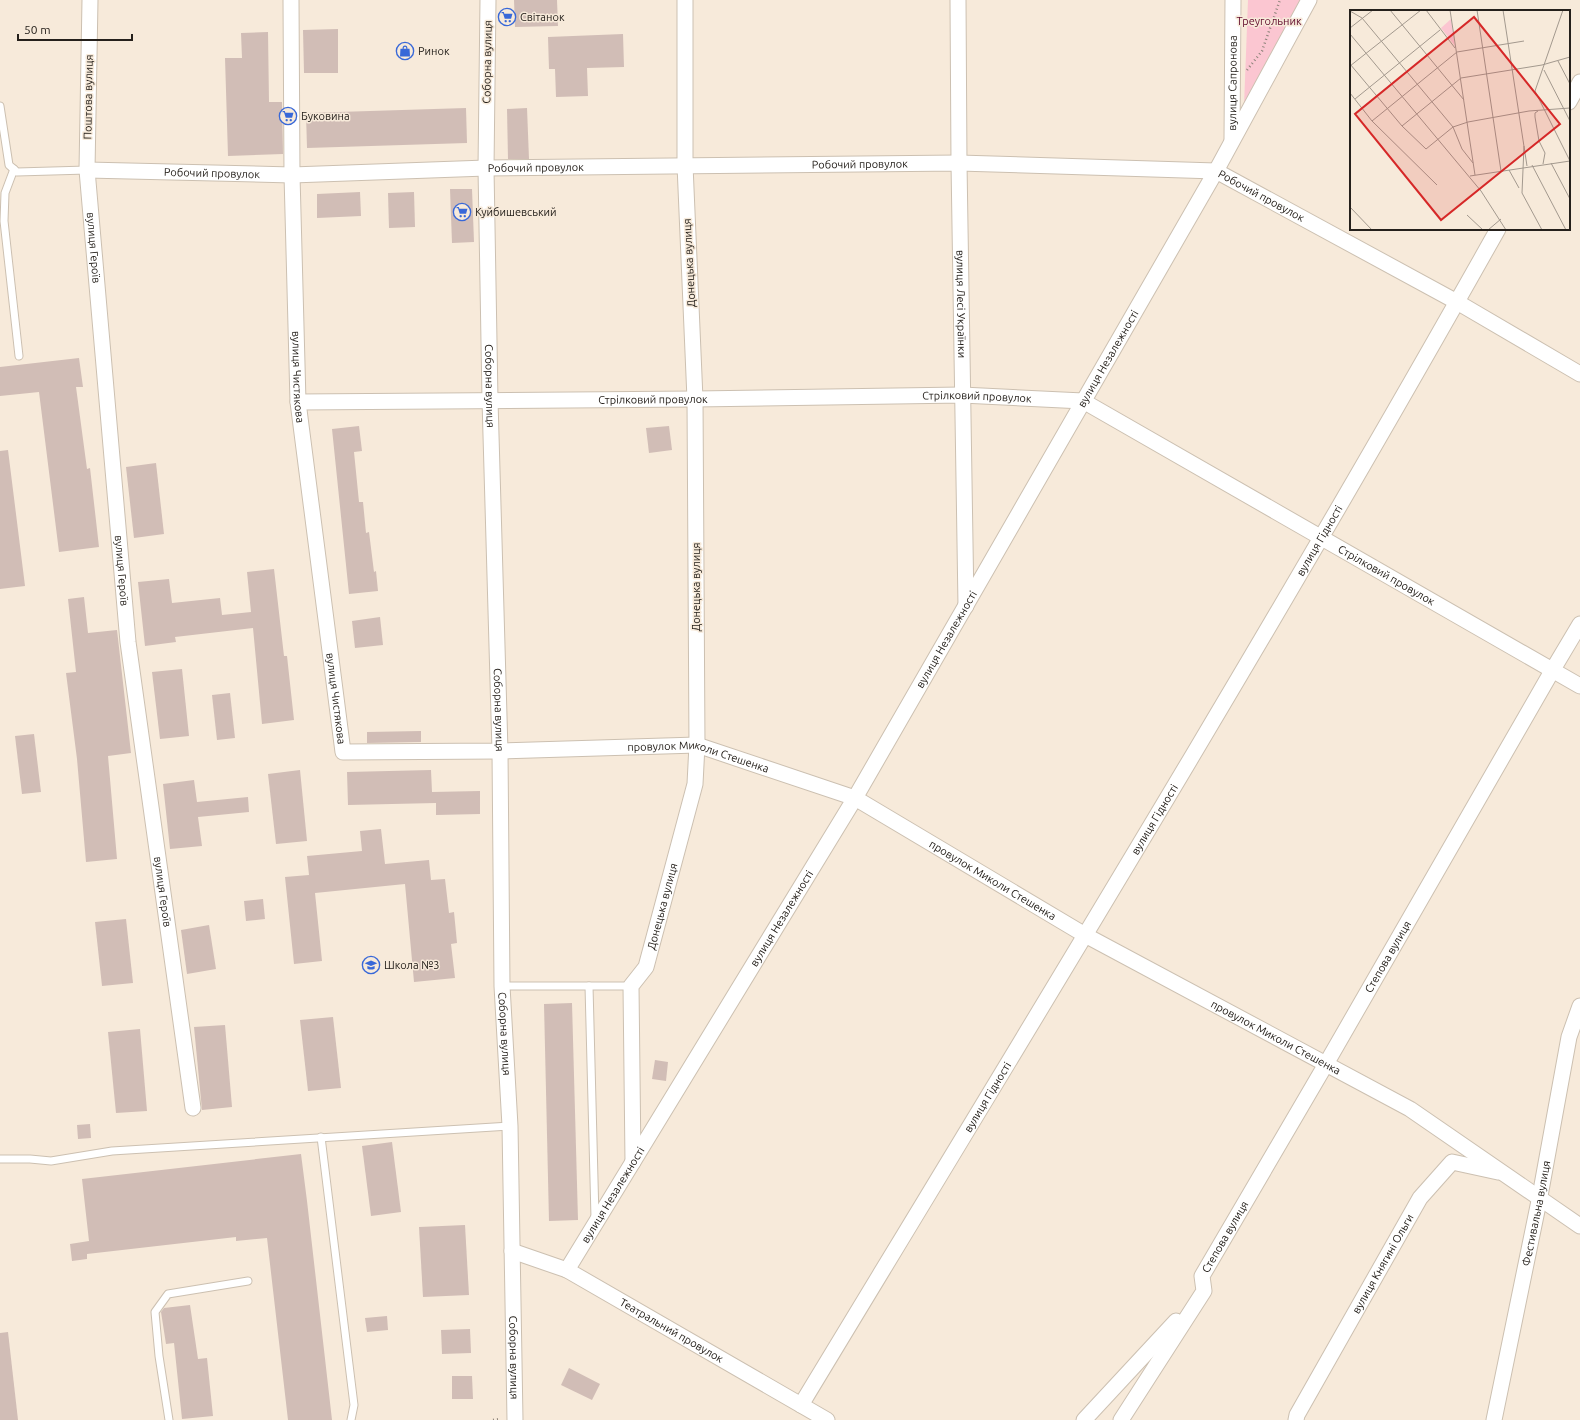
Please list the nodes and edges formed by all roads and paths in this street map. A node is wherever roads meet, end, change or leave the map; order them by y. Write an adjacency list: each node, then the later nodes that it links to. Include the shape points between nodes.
1 (90, 0): 18 (street, Поштова вулиця)
2 (291, 0): 20 (street, вулиця Чистякова)
3 (488, 0): 16 (street, Соборна вулиця)
4 (684, 0): 15 (street, Донецька вулиця)
5 (958, 0): 14 (street, вулиця Лесі Українки)
6 (1233, 0): 10 (street, вулиця Сапронова)
7 (1280, 0): 10 (path, via 1262,51)
8 (1309, 0): 13 (street, вулиця Незалежності)
9 (1580, 82): 11 (street)
10 (1232, 89): 13 (street, вулиця Сапронова)
11 (1570, 100)
12 (0, 106): 17 (lane, via 9,166)
13 (1232, 141): 19 (street, вулиця Незалежності)
14 (959, 163): 15 (street, Робочий провулок); 19 (street, Робочий провулок); 25 (street, вулиця Лесі Українки)
15 (685, 165): 16 (street, Робочий провулок); 26 (street, Донецька вулиця)
16 (486, 168): 20 (street, Робочий провулок); 27 (street, Соборна вулиця)
17 (14, 169): 18 (lane, via 17,172); 23 (lane, via 5,193 4,221)
18 (87, 170): 20 (street, Робочий провулок); 45 (street, вулиця Героїв, via 128,642)
19 (1216, 171): 22 (street, Робочий провулок); 28 (street, вулиця Незалежності)
20 (292, 175): 29 (street, вулиця Чистякова)
21 (1497, 230): 22 (street, вулиця Гідності)
22 (1456, 302): 24 (street, Робочий провулок); 30 (street, вулиця Гідності)
23 (19, 356)
24 (1580, 374)
25 (962, 395): 26 (street, Стрілковий провулок); 28 (street, Стрілковий провулок); 31 (street, вулиця Лесі Українки)
26 (695, 399): 27 (street, Стрілковий провулок); 35 (street, Донецька вулиця)
27 (490, 400): 29 (street, Стрілковий провулок); 36 (street, Соборна вулиця)
28 (1083, 401): 30 (street, Стрілковий провулок); 31 (street, вулиця Незалежності)
29 (298, 402): 37 (street, вулиця Чистякова)
30 (1320, 538): 33 (street, Стрілковий провулок); 39 (street, вулиця Гідності)
31 (966, 607): 38 (street, вулиця Незалежності)
32 (1580, 624): 33 (street, Степова вулиця)
33 (1552, 670): 34 (street, Стрілковий провулок); 44 (street, Степова вулиця)
34 (1580, 686)
35 (697, 745): 36 (street, провулок Миколи Стешенка); 38 (street, провулок Миколи Стешенка); 42 (street, Донецька вулиця, via 695,784 648,960 646,967)
36 (500, 751): 37 (street, провулок Миколи Стешенка); 40 (street, Соборна вулиця)
37 (343, 752)
38 (855, 798): 39 (street, провулок Миколи Стешенка); 49 (street, вулиця Незалежності)
39 (1085, 935): 44 (street, провулок Миколи Стешенка); 58 (street, вулиця Гідності)
40 (502, 986): 41 (lane); 46 (street, Соборна вулиця)
41 (589, 986): 42 (lane); 52 (lane)
42 (631, 986): 49 (street)
43 (1580, 1006): 51 (street, Фестивальна вулиця, via 1569,1037)
44 (1326, 1064): 50 (street, провулок Миколи Стешенка, via 1410,1109); 57 (street, Степова вулиця, via 1202,1276)
45 (193, 1108)
46 (510, 1126): 47 (lane); 54 (street, Соборна вулиця)
47 (321, 1137): 48 (lane, via 112,1151 51,1161); 60 (lane, via 354,1405)
48 (0, 1159)
49 (633, 1162): 52 (street, вулиця Незалежності)
50 (1507, 1174): 51 (street, провулок Миколи Стешенка); 67 (street, вулиця Княгині Ольги, via 1452,1162 1420,1198)
51 (1540, 1196): 53 (street, провулок Миколи Стешенка); 68 (street, Фестивальна вулиця)
52 (595, 1224): 55 (street, вулиця Незалежності)
53 (1580, 1226)
54 (512, 1251): 55 (street, Театральний провулок); 63 (street, Соборна вулиця)
55 (567, 1270): 58 (street, Театральний провулок)
56 (248, 1281): 59 (lane, via 168,1294 155,1312)
57 (1204, 1291): 65 (street); 66 (street)
58 (801, 1405): 64 (street, Театральний провулок)
59 (169, 1420)
60 (351, 1420)
61 (493, 1420): 62 (path)
62 (500, 1420)
63 (515, 1420)
64 (827, 1420)
65 (1084, 1420)
66 (1121, 1420)
67 (1296, 1420)
68 (1494, 1420)

